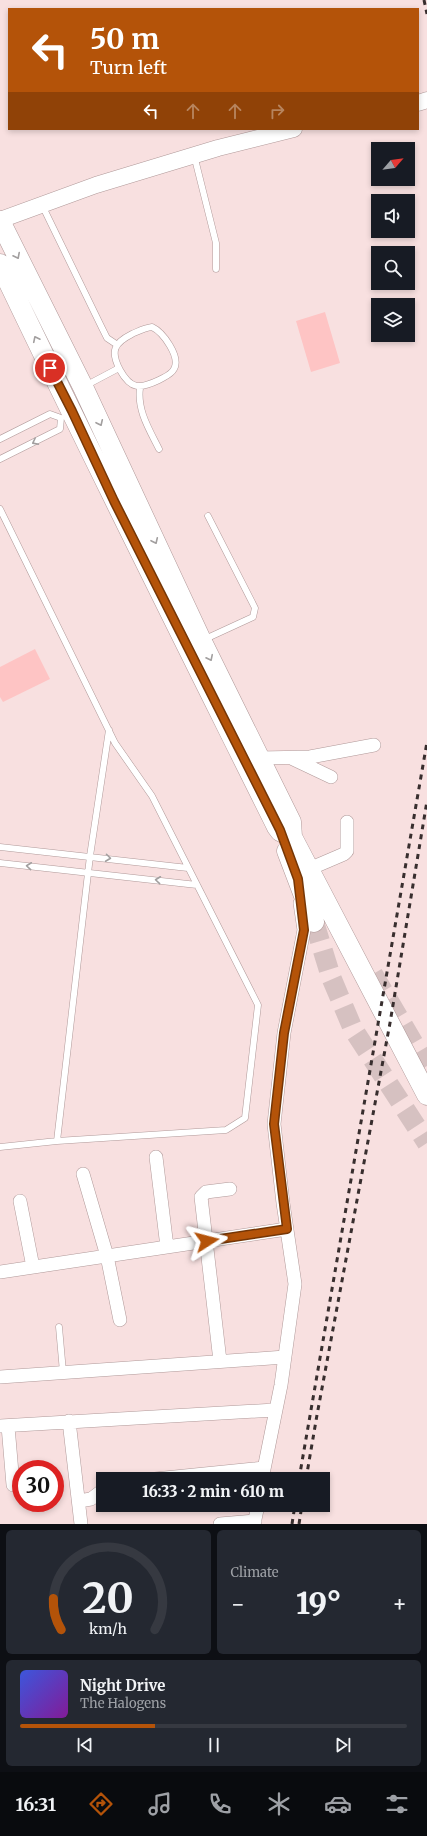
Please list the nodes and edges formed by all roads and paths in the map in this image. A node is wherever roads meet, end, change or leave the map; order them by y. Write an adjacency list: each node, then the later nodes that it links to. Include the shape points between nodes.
1 (290, 130): 2 (street)
2 (194, 155): 3 (street, via 96,185); 6 (lane, via 216,243)
3 (42, 205): 4 (street); 7 (lane, via 107,338)
4 (0, 220): 10 (main road, one-way to 10)
5 (0, 264): 10 (main road, one-way to 5)
6 (216, 270)
7 (116, 344): 8 (lane, via 114,351); 9 (lane, via 145,328 152,327 166,338 173,354 174,368 165,377)
8 (119, 368): 9 (lane, via 125,379); 10 (lane)
9 (140, 388): 12 (lane, via 140,407)
10 (78, 404): 11 (lane, via 50,414); 13 (lane, one-way to 13, via 60,429); 14 (main road)
11 (0, 439)
12 (159, 449)
13 (0, 459)
14 (123, 496): 17 (main road, one-way to 17); 24 (main road)
15 (0, 508): 18 (lane)
16 (208, 516): 17 (lane, via 255,608 255,613 253,617)
17 (201, 640): 20 (main road, one-way to 20)
18 (109, 730): 26 (lane); 28 (lane, via 152,796)
19 (374, 744): 21 (street, via 310,757)
20 (260, 758): 21 (street); 24 (main road)
21 (292, 758): 22 (street)
22 (331, 777)
23 (347, 822): 29 (street, via 347,851)
24 (288, 831): 29 (main road)
25 (0, 846): 26 (lane)
26 (90, 856): 28 (lane, one-way to 28); 30 (lane)
27 (0, 863): 30 (lane, one-way to 27)
28 (188, 868): 31 (lane)
29 (310, 871): 32 (main road); 33 (main road); 40 (street, via 304,930 284,1033 274,1124)
30 (90, 873): 31 (lane, one-way to 30); 34 (lane)
31 (197, 885): 34 (lane, via 258,1005 245,1118 226,1130)
32 (314, 922)
33 (427, 1095)
34 (57, 1141): 35 (lane)
35 (0, 1147)
36 (156, 1157): 42 (street)
37 (83, 1174): 43 (street)
38 (230, 1189): 41 (street, via 202,1194)
39 (20, 1201): 44 (street)
40 (287, 1229): 41 (street); 48 (street, via 295,1284)
41 (207, 1241): 42 (street); 49 (street)
42 (167, 1247): 43 (street)
43 (108, 1256): 44 (street); 46 (street)
44 (32, 1267): 45 (street)
45 (0, 1272)
46 (120, 1320)
47 (59, 1327): 50 (lane)
48 (285, 1357): 49 (street); 52 (street)
49 (220, 1361): 50 (street)
50 (63, 1372): 51 (street)
51 (0, 1377)
52 (275, 1410): 53 (street); 55 (street)
53 (69, 1421): 54 (street); 58 (street)
54 (4, 1426): 56 (street)
55 (263, 1472)
56 (12, 1473)
57 (96, 1495): 58 (street)
58 (79, 1501): 61 (street)
59 (257, 1512): 60 (street)
60 (255, 1522): 62 (street)
61 (81, 1524)
62 (220, 1524)

